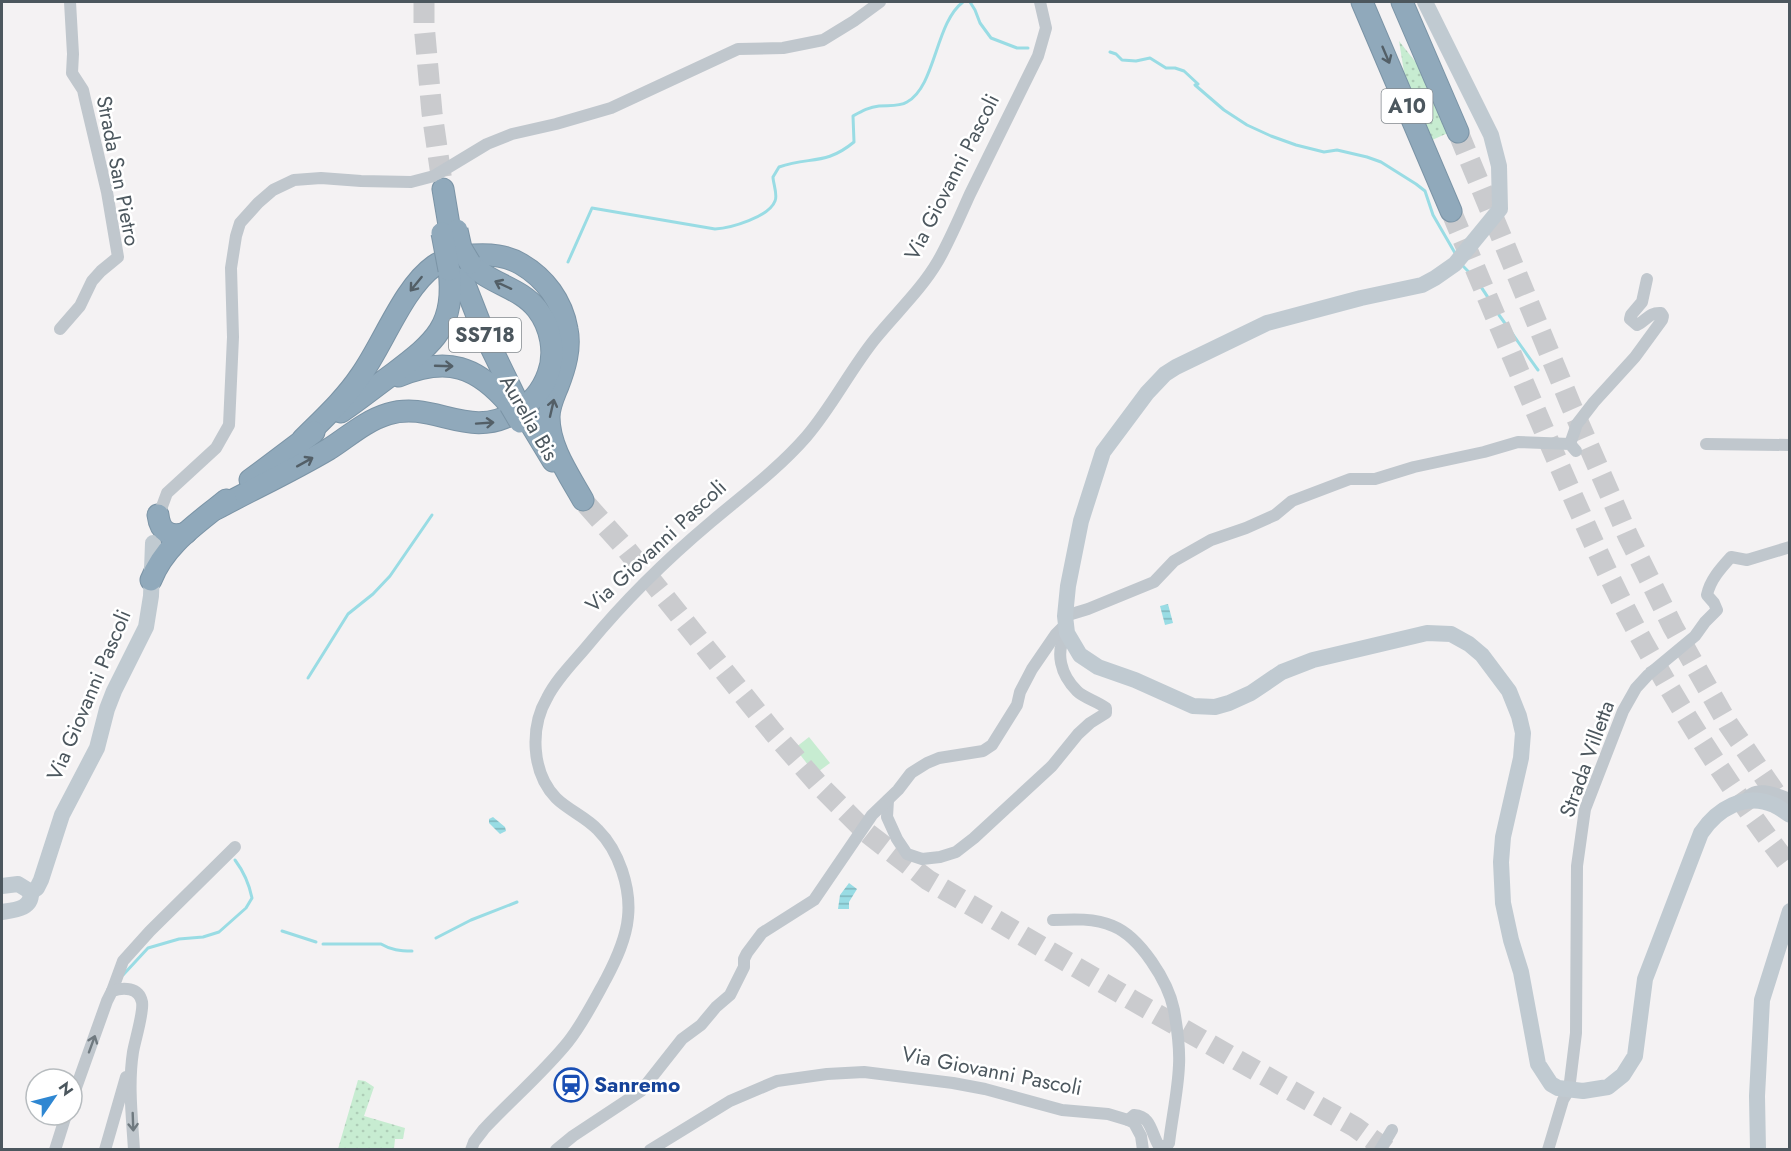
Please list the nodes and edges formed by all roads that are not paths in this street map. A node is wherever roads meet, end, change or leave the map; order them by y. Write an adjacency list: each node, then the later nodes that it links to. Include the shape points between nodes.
1 (70, 2): 12 (street, Strada San Pietro, via 72,73 83,90 118,257 92,281 80,306)
2 (880, 2): 19 (street, Via Giovanni Pascoli, via 823,40 783,48 738,49 611,108 487,144 434,176 411,182 294,180 273,190 240,223 236,236 231,268 229,425 216,448 167,494)
3 (1040, 2): 45 (street, Via Giovanni Pascoli, via 1046,28 1038,56 937,262 875,339 804,439 620,608 546,698 536,725 536,752 546,786 558,800 600,831 609,845 626,880 626,926 611,968 576,1030 484,1129)
4 (1362, 2): 9 (highway, A10, one-way to 9)
5 (1402, 2): 7 (highway, A10)
6 (1425, 2): 24 (street, via 1491,135 1499,166 1500,209 1455,264 1422,285 1267,323 1165,374 1103,452 1081,521 1068,586)
7 (1458, 132)
8 (444, 196): 10 (highway, Aurelia Bis / SS718)
9 (1451, 211)
10 (459, 267): 13 (highway, via 448,311 434,339); 14 (highway, Aurelia Bis / SS718); 18 (highway, one-way to 10, via 305,462 370,421 390,414 420,412 468,423 488,423 504,419 530,402 549,370 552,347 547,326 522,294)
11 (1647, 279): 24 (street, via 1642,302 1630,320 1637,325 1658,312 1662,320 1577,424 1573,447 1518,442 1376,478 1350,479 1292,501 1275,515 1211,540 1174,561 1154,582 1088,609)
12 (60, 329)
13 (353, 404): 14 (highway, one-way to 14, via 396,378 440,365 474,374 493,386); 15 (highway)
14 (519, 412): 15 (highway, Aurelia Bis / SS718, one-way to 15, via 584,502 550,429 550,409 568,345 567,329 556,299 540,278 515,261 502,256 475,255 452,258 426,272 410,291 361,376)
15 (303, 440): 18 (highway)
16 (1706, 444): 17 (street)
17 (1790, 445)
18 (216, 509): 20 (highway)
19 (159, 515): 20 (highway, via 166,532); 21 (street, Via Giovanni Pascoli)
20 (181, 537): 21 (highway); 23 (highway, via 157,566)
21 (153, 543): 23 (street, Via Giovanni Pascoli)
22 (1790, 547): 38 (street, Strada Villetta, via 1748,560 1731,557 1708,590 1717,610 1695,636 1636,688 1620,718 1585,809 1580,838 1576,1033)
23 (152, 580): 31 (street, Via Giovanni Pascoli, via 146,627 114,691 97,748 62,815 41,880)
24 (1066, 625): 26 (street, via 1032,669 1013,714 988,749 927,763 911,773); 26 (street, via 1060,643 1064,674 1078,692 1106,708 1106,713 1078,734 1052,766 956,852 922,858 908,854 887,817); 38 (street, via 1080,654 1098,667 1193,706 1229,703 1282,672 1312,660 1427,633 1451,634 1482,655 1509,691 1523,733 1503,837 1503,903 1538,1064 1551,1084)
25 (1790, 799): 27 (street, via 1761,790 1751,793)
26 (888, 800): 46 (street, via 872,815 814,900 762,933 747,953 730,995 682,1039 641,1091)
27 (1745, 801): 28 (street, via 1775,805); 38 (street, via 1718,812 1701,832 1645,978 1635,1056 1623,1075 1608,1087)
28 (1790, 816)
29 (235, 848): 35 (street, via 123,961)
30 (2, 886): 31 (street, via 18,884)
31 (31, 892): 33 (street, Via Giovanni Pascoli, via 29,903)
32 (1790, 911): 51 (street, via 1761,1000)
33 (2, 912)
34 (1053, 920): 39 (street, Via Giovanni Pascoli, via 1100,922 1128,935 1151,962 1169,997 1179,1065 1169,1143 1159,1146 1142,1116 1134,1115)
35 (112, 991): 36 (street, via 129,988 142,1000); 37 (street, one-way to 35)
36 (133, 1053): 43 (street); 44 (street, one-way to 44, via 130,1089)
37 (83, 1067)
38 (1569, 1090): 50 (street, Strada Villetta)
39 (1128, 1120): 47 (street, Via Giovanni Pascoli, via 1062,1110 953,1083 864,1072 837,1073 777,1081 730,1101); 48 (street, via 1141,1136)
40 (62, 1127): 42 (street)
41 (1392, 1130): 49 (street)
42 (54, 1149)
43 (105, 1149)
44 (134, 1149)
45 (471, 1149)
46 (556, 1149)
47 (650, 1149)
48 (1143, 1149)
49 (1380, 1149)
50 (1548, 1149)
51 (1758, 1149)

